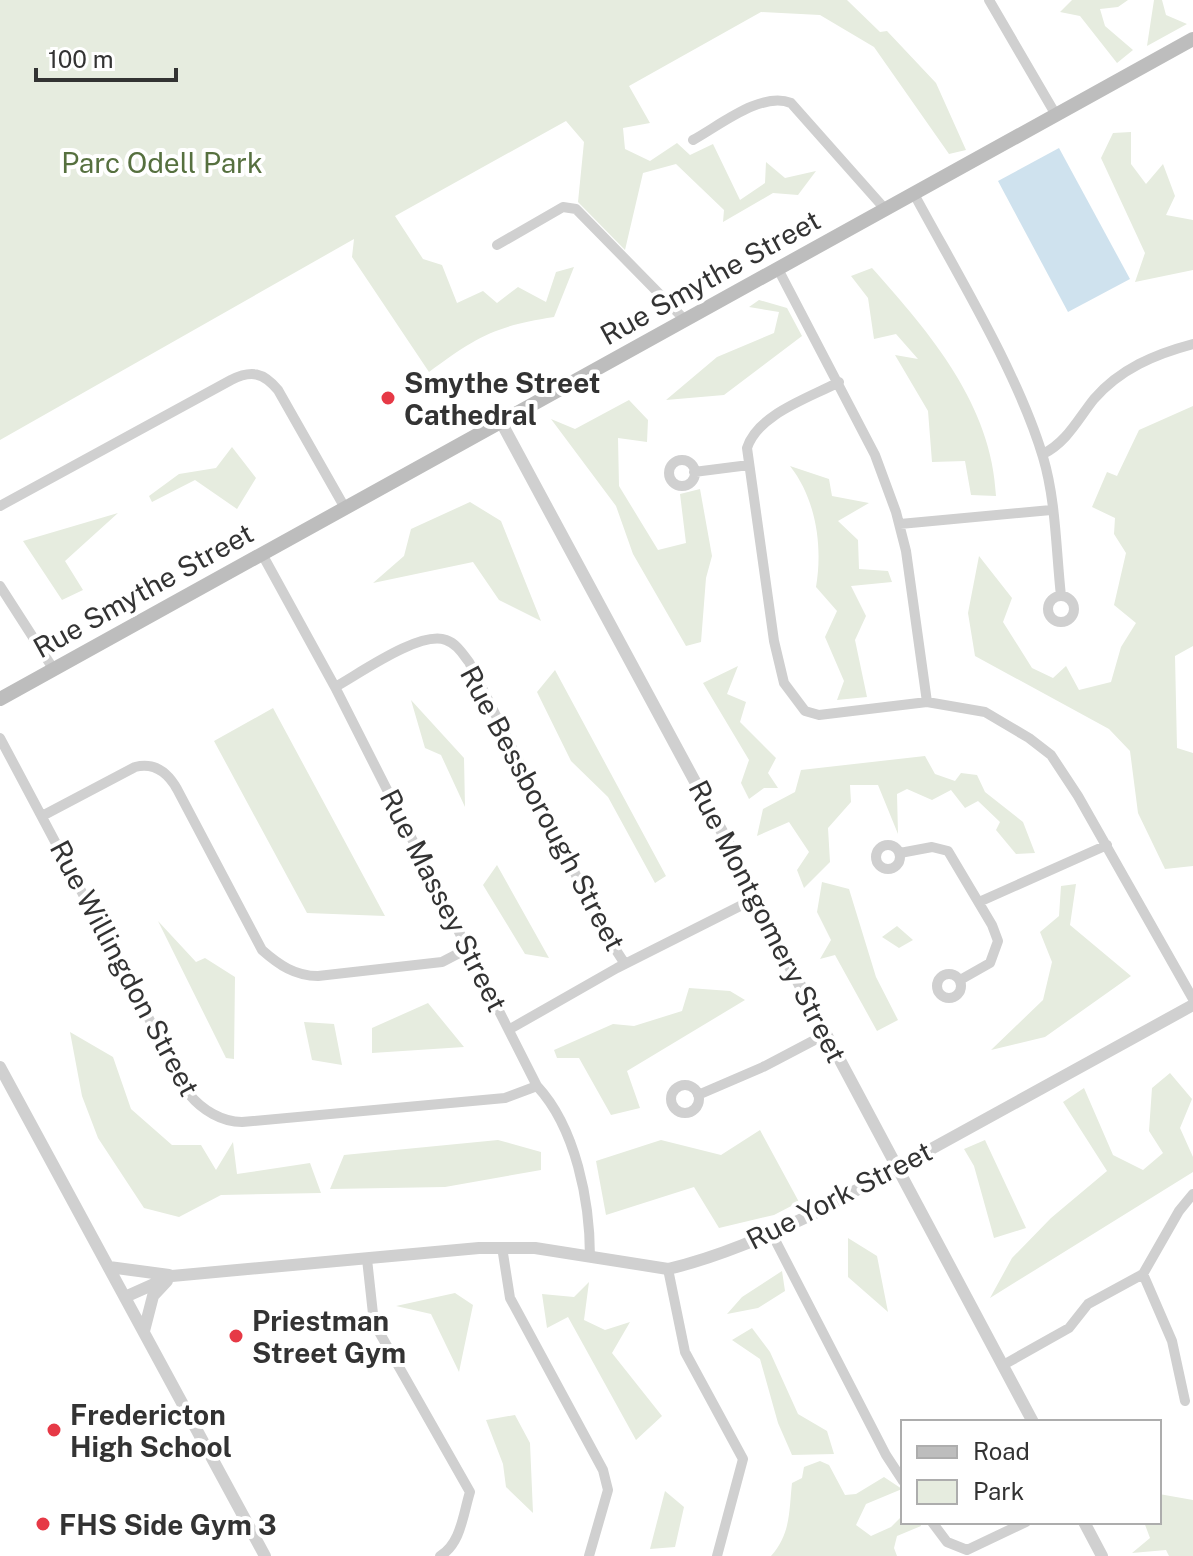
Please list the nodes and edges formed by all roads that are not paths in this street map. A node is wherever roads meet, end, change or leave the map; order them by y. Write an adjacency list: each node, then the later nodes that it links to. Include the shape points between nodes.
1 (989, 0): 3 (street)
2 (1193, 39): 3 (main road, Rue Smythe Street)
3 (1056, 115): 5 (main road, Rue Smythe Street)
4 (693, 140): 6 (street, via 766,101 780,99 791,103)
5 (914, 194): 6 (main road, Rue Smythe Street); 13 (street, via 1009,375)
6 (885, 209): 8 (main road, Rue Smythe Street)
7 (497, 245): 9 (street, via 563,207 576,209)
8 (778, 269): 9 (main road, Rue Smythe Street); 11 (street)
9 (685, 320): 12 (main road, Rue Smythe Street)
10 (1193, 344): 13 (street, via 1160,354 1112,380 1062,442)
11 (839, 382): 14 (street, via 753,432 747,448); 19 (street, via 875,455)
12 (501, 422): 17 (main road, Rue Smythe Street); 31 (street, Rue Montgomery Street)
13 (1043, 454): 18 (street)
14 (749, 465): 15 (street); 26 (street, via 774,641 784,683 794,700 819,715)
15 (694, 472)
16 (0, 506): 17 (street, via 231,380 256,373 278,390)
17 (345, 508): 20 (main road, Rue Smythe Street)
18 (1051, 510): 19 (street); 22 (street)
19 (900, 524): 26 (street)
20 (262, 554): 23 (main road, Rue Smythe Street); 24 (street, Rue Massey Street)
21 (0, 586): 23 (street)
22 (1061, 596)
23 (54, 670): 25 (main road, Rue Smythe Street)
24 (335, 687): 33 (street, Rue Massey Street); 34 (street, Rue Bessborough Street, via 415,643 445,639 457,647)
25 (0, 699)
26 (927, 702): 29 (street, via 985,712 1051,755)
27 (0, 738): 28 (street, Rue Willingdon Street)
28 (44, 815): 33 (street, via 135,767 164,771 262,950 284,967 302,976 318,976 442,962); 40 (street, Rue Willingdon Street, via 189,1094 205,1109 242,1122 505,1098)
29 (1107, 845): 32 (street); 36 (street)
30 (900, 853): 32 (street, via 932,847 948,851)
31 (754, 899): 34 (street); 38 (street, Rue Montgomery Street)
32 (979, 902): 35 (street, via 998,941 996,953 987,966)
33 (467, 949): 37 (street, Rue Massey Street)
34 (625, 964): 37 (street)
35 (960, 980)
36 (1193, 1002): 42 (street, Rue York Street)
37 (510, 1029): 40 (street, Rue Massey Street)
38 (826, 1034): 41 (street); 42 (street, Rue Montgomery Street)
39 (0, 1067): 48 (street)
40 (537, 1086): 46 (street, Rue Massey Street, via 550,1100 582,1180 590,1218)
41 (698, 1095)
42 (897, 1167): 44 (street, Rue York Street); 54 (street, Rue Montgomery Street)
43 (1193, 1194): 50 (street)
44 (772, 1234): 49 (street, Rue York Street); 57 (street)
45 (502, 1247): 46 (street, Rue York Street); 47 (street, Rue York Street); 63 (street, via 510,1298 603,1470 608,1490)
46 (590, 1257): 49 (street, Rue York Street)
47 (367, 1259): 51 (street, Rue York Street); 62 (street, via 374,1323 470,1492 456,1539)
48 (109, 1267): 51 (street); 52 (street)
49 (668, 1269): 64 (street, via 685,1352 743,1459)
50 (1143, 1274): 54 (street, via 1088,1304 1069,1328); 55 (street, via 1172,1341)
51 (172, 1276): 52 (street, Rue York Street); 53 (street, via 153,1296)
52 (125, 1297): 53 (street)
53 (144, 1331): 61 (street)
54 (1005, 1364): 56 (street, Rue Montgomery Street)
55 (1185, 1401)
56 (1032, 1420)
57 (901, 1478)
58 (934, 1524): 59 (street, via 947,1542 967,1550)
59 (1022, 1524)
60 (1085, 1524): 65 (street)
61 (265, 1556)
62 (440, 1556)
63 (589, 1556)
64 (717, 1556)
65 (1102, 1556)

